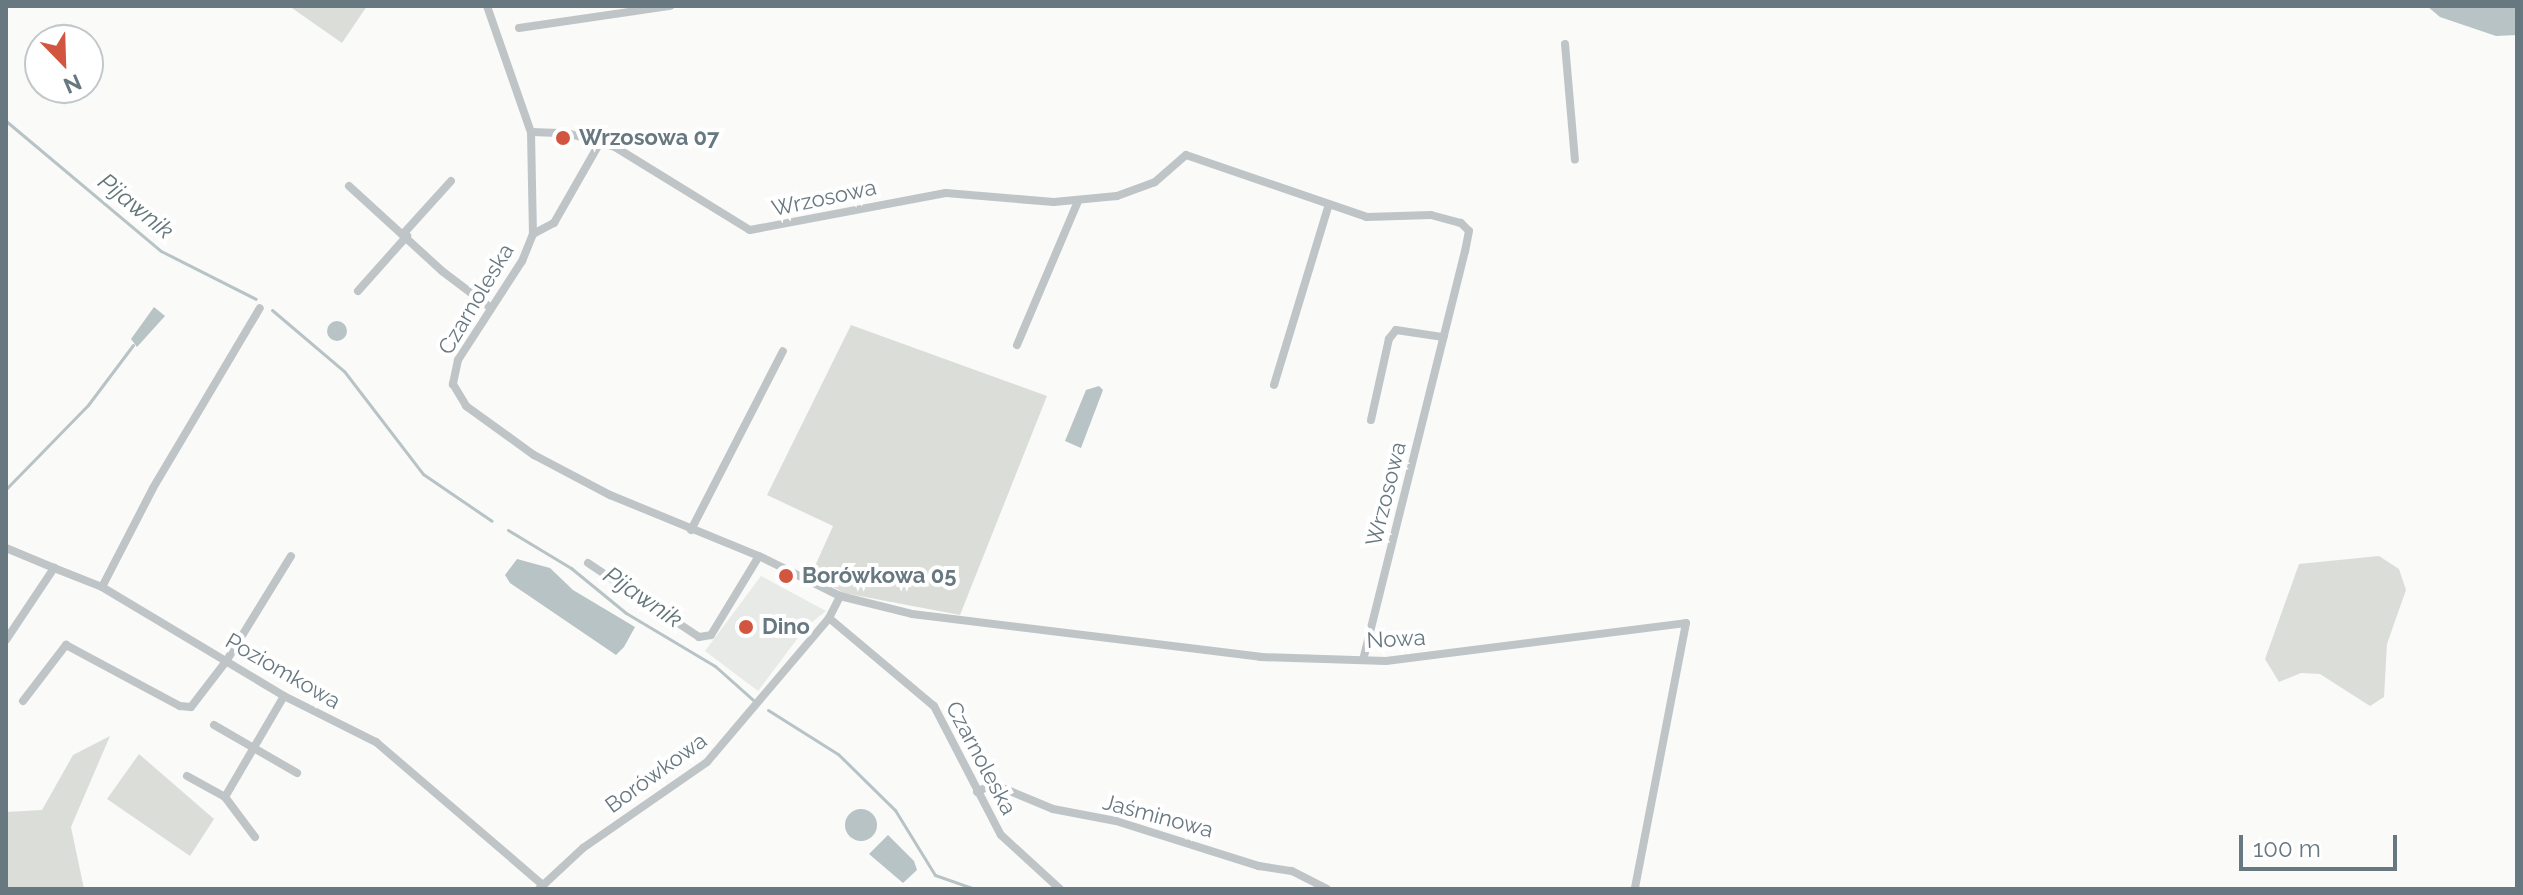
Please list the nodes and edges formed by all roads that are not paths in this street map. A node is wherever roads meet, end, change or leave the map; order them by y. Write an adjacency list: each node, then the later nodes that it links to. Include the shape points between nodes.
1 (487, 6): 5 (street, Czarnoleska)
2 (670, 6): 3 (street)
3 (519, 28)
4 (1565, 44): 7 (street)
5 (531, 132): 6 (street, Wrzosowa, via 567,133); 12 (street, Czarnoleska)
6 (599, 144): 10 (street, Wrzosowa, via 615,147 750,230 946,193); 12 (street, via 554,223)
7 (1575, 160)
8 (451, 181): 13 (street)
9 (349, 186): 13 (street)
10 (1078, 201): 11 (street, Wrzosowa, via 1134,193 1186,155); 18 (street)
11 (1329, 204): 17 (street, Wrzosowa, via 1380,219 1431,215 1466,226); 20 (street)
12 (533, 234): 16 (street, Czarnoleska)
13 (405, 235): 14 (street); 16 (street)
14 (358, 291)
15 (260, 308): 28 (street, via 153,488)
16 (491, 308): 22 (street, Czarnoleska, via 454,371 453,384 466,406 534,455)
17 (1443, 337): 21 (street, Wrzosowa, via 1396,330 1389,339); 32 (street, Wrzosowa)
18 (1017, 345)
19 (783, 351): 22 (street)
20 (1274, 385)
21 (1371, 420)
22 (691, 530): 25 (street, Czarnoleska)
23 (6, 548): 27 (street, Poziomkowa)
24 (291, 556): 33 (street)
25 (759, 556): 26 (street, via 711,635 699,637); 29 (street, Czarnoleska)
26 (588, 563)
27 (54, 568): 28 (street, Poziomkowa); 31 (street)
28 (102, 587): 33 (street, Poziomkowa)
29 (840, 596): 30 (street, Borówkowa); 32 (street, Nowa, via 945,619 1260,657)
30 (829, 618): 40 (street, Czarnoleska, via 934,706 953,735); 43 (street, Borówkowa, via 707,762 583,848)
31 (6, 640)
32 (1363, 659): 46 (street, Nowa, via 1413,658 1686,623)
33 (227, 660): 34 (street, Poziomkowa); 35 (street, via 201,698 191,707 180,706 66,645)
34 (284, 696): 37 (street); 43 (street, Poziomkowa, via 376,742)
35 (23, 701)
36 (214, 725): 37 (street)
37 (252, 749): 38 (street); 41 (street)
38 (297, 773)
39 (187, 776): 41 (street)
40 (977, 792): 44 (street, Czarnoleska, via 1001,835); 45 (street, Jaśminowa, via 989,786 1005,789 1053,809 1292,871)
41 (225, 797): 42 (street)
42 (255, 837)
43 (541, 887)
44 (1060, 889)
45 (1327, 889)
46 (1635, 889)

